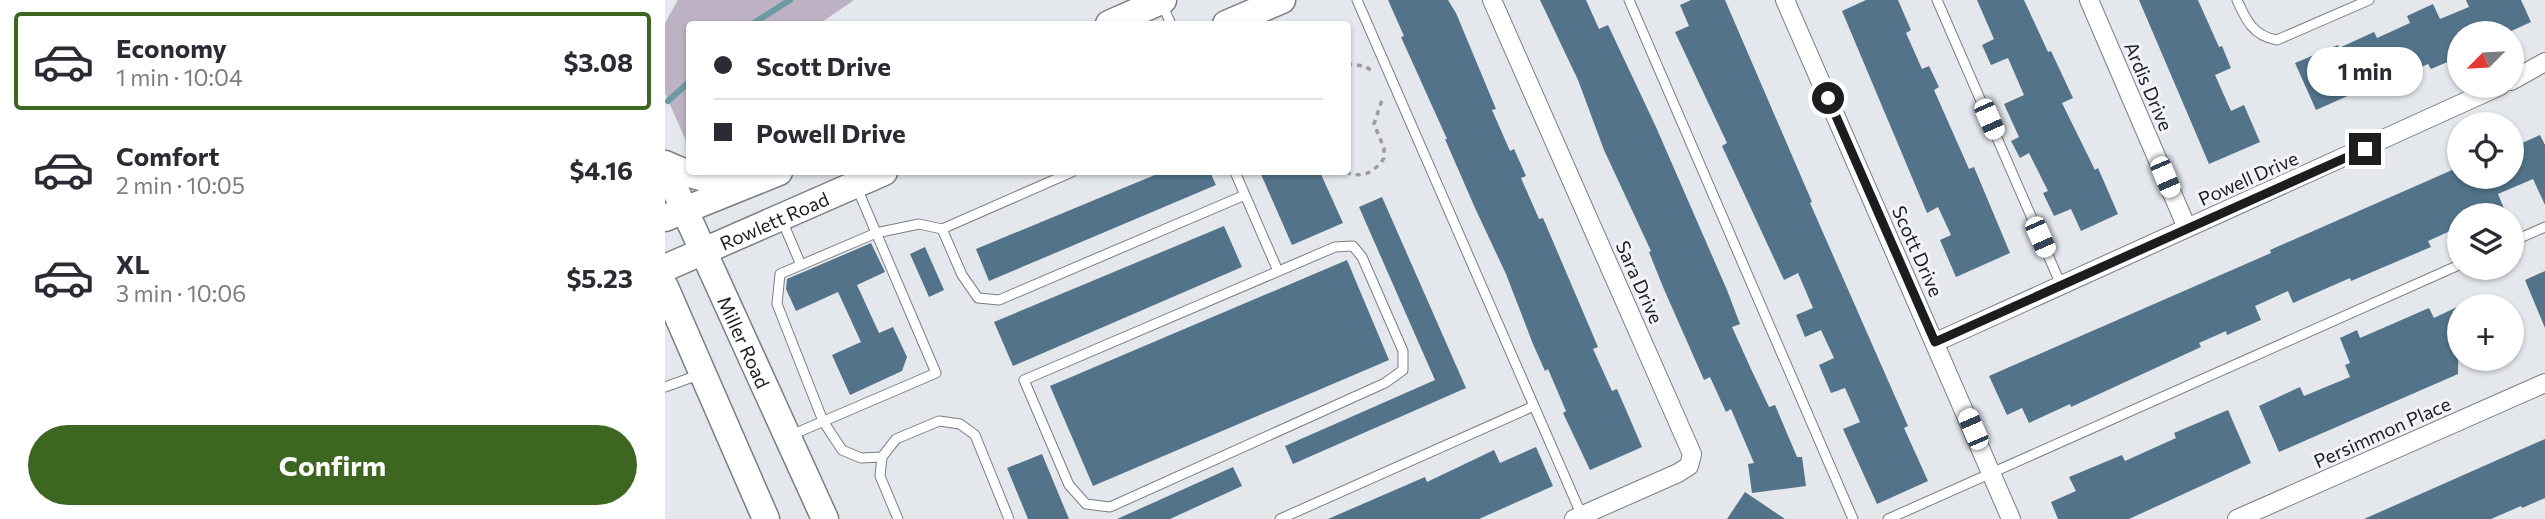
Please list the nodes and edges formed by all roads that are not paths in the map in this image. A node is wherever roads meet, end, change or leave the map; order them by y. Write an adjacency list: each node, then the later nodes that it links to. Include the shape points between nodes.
1 (1162, 0): 11 (main road); 12 (lane)
2 (1282, 0): 13 (main road)
3 (1357, 0): 45 (lane)
4 (1492, 0): 50 (street, Sara Drive, via 1692,454 1689,466 1678,473)
5 (1629, 0): 56 (lane)
6 (1785, 0): 41 (street, Scott Drive)
7 (1937, 0): 39 (lane)
8 (2089, 0): 30 (street, Ardis Drive)
9 (2237, 0): 10 (lane, via 2253,30 2277,40)
10 (2369, 0)
11 (1116, 21)
12 (1170, 21)
13 (1233, 21)
14 (2545, 62): 15 (street)
15 (2524, 73)
16 (2474, 98): 30 (street, Powell Drive)
17 (665, 165): 18 (main road); 27 (main road, Miller Road)
18 (686, 174)
19 (688, 175): 24 (main road)
20 (772, 175): 24 (main road)
21 (877, 175): 25 (main road, Rowlett Road)
22 (1065, 175): 31 (lane)
23 (1236, 175): 26 (lane)
24 (749, 184): 27 (main road)
25 (855, 184): 28 (main road, Rowlett Road); 32 (lane)
26 (1245, 195): 31 (lane, via 999,300 978,298 962,275); 38 (lane)
27 (675, 214): 34 (main road, Miller Road)
28 (780, 216): 34 (main road, Rowlett Road); 35 (lane)
29 (2545, 226): 33 (lane)
30 (2187, 228): 39 (street, Powell Drive)
31 (942, 229): 32 (lane, via 919,224)
32 (876, 233): 35 (lane); 46 (lane, via 936,373)
33 (2524, 236)
34 (704, 251): 36 (main road, Rowlett Road); 47 (main road, Miller Road)
35 (801, 265): 46 (lane, via 781,274 777,304)
36 (665, 268)
37 (2447, 270): 49 (lane)
38 (1278, 271): 38 (lane, via 1024,380 1069,485 1086,504 1109,508 1385,383 1403,370 1403,351 1353,246 1335,247)
39 (2061, 285): 41 (street, Powell Drive)
40 (665, 287): 42 (main road)
41 (1935, 342): 49 (street, Scott Drive)
42 (702, 374): 44 (lane); 51 (main road)
43 (2545, 383): 59 (street, Persimmon Place)
44 (665, 387)
45 (1534, 406): 50 (lane); 55 (lane)
46 (823, 421): 47 (lane); 48 (lane, via 842,450 861,458)
47 (788, 436): 52 (main road, Miller Road)
48 (882, 457): 53 (lane, via 880,476); 54 (lane, via 896,439 939,421 960,424 975,435)
49 (1991, 473): 57 (lane); 58 (street, Scott Drive)
50 (1578, 517)
51 (765, 519)
52 (825, 519)
53 (898, 519)
54 (1009, 519)
55 (1280, 519)
56 (1853, 519)
57 (1888, 519)
58 (2011, 519)
59 (2237, 519)

